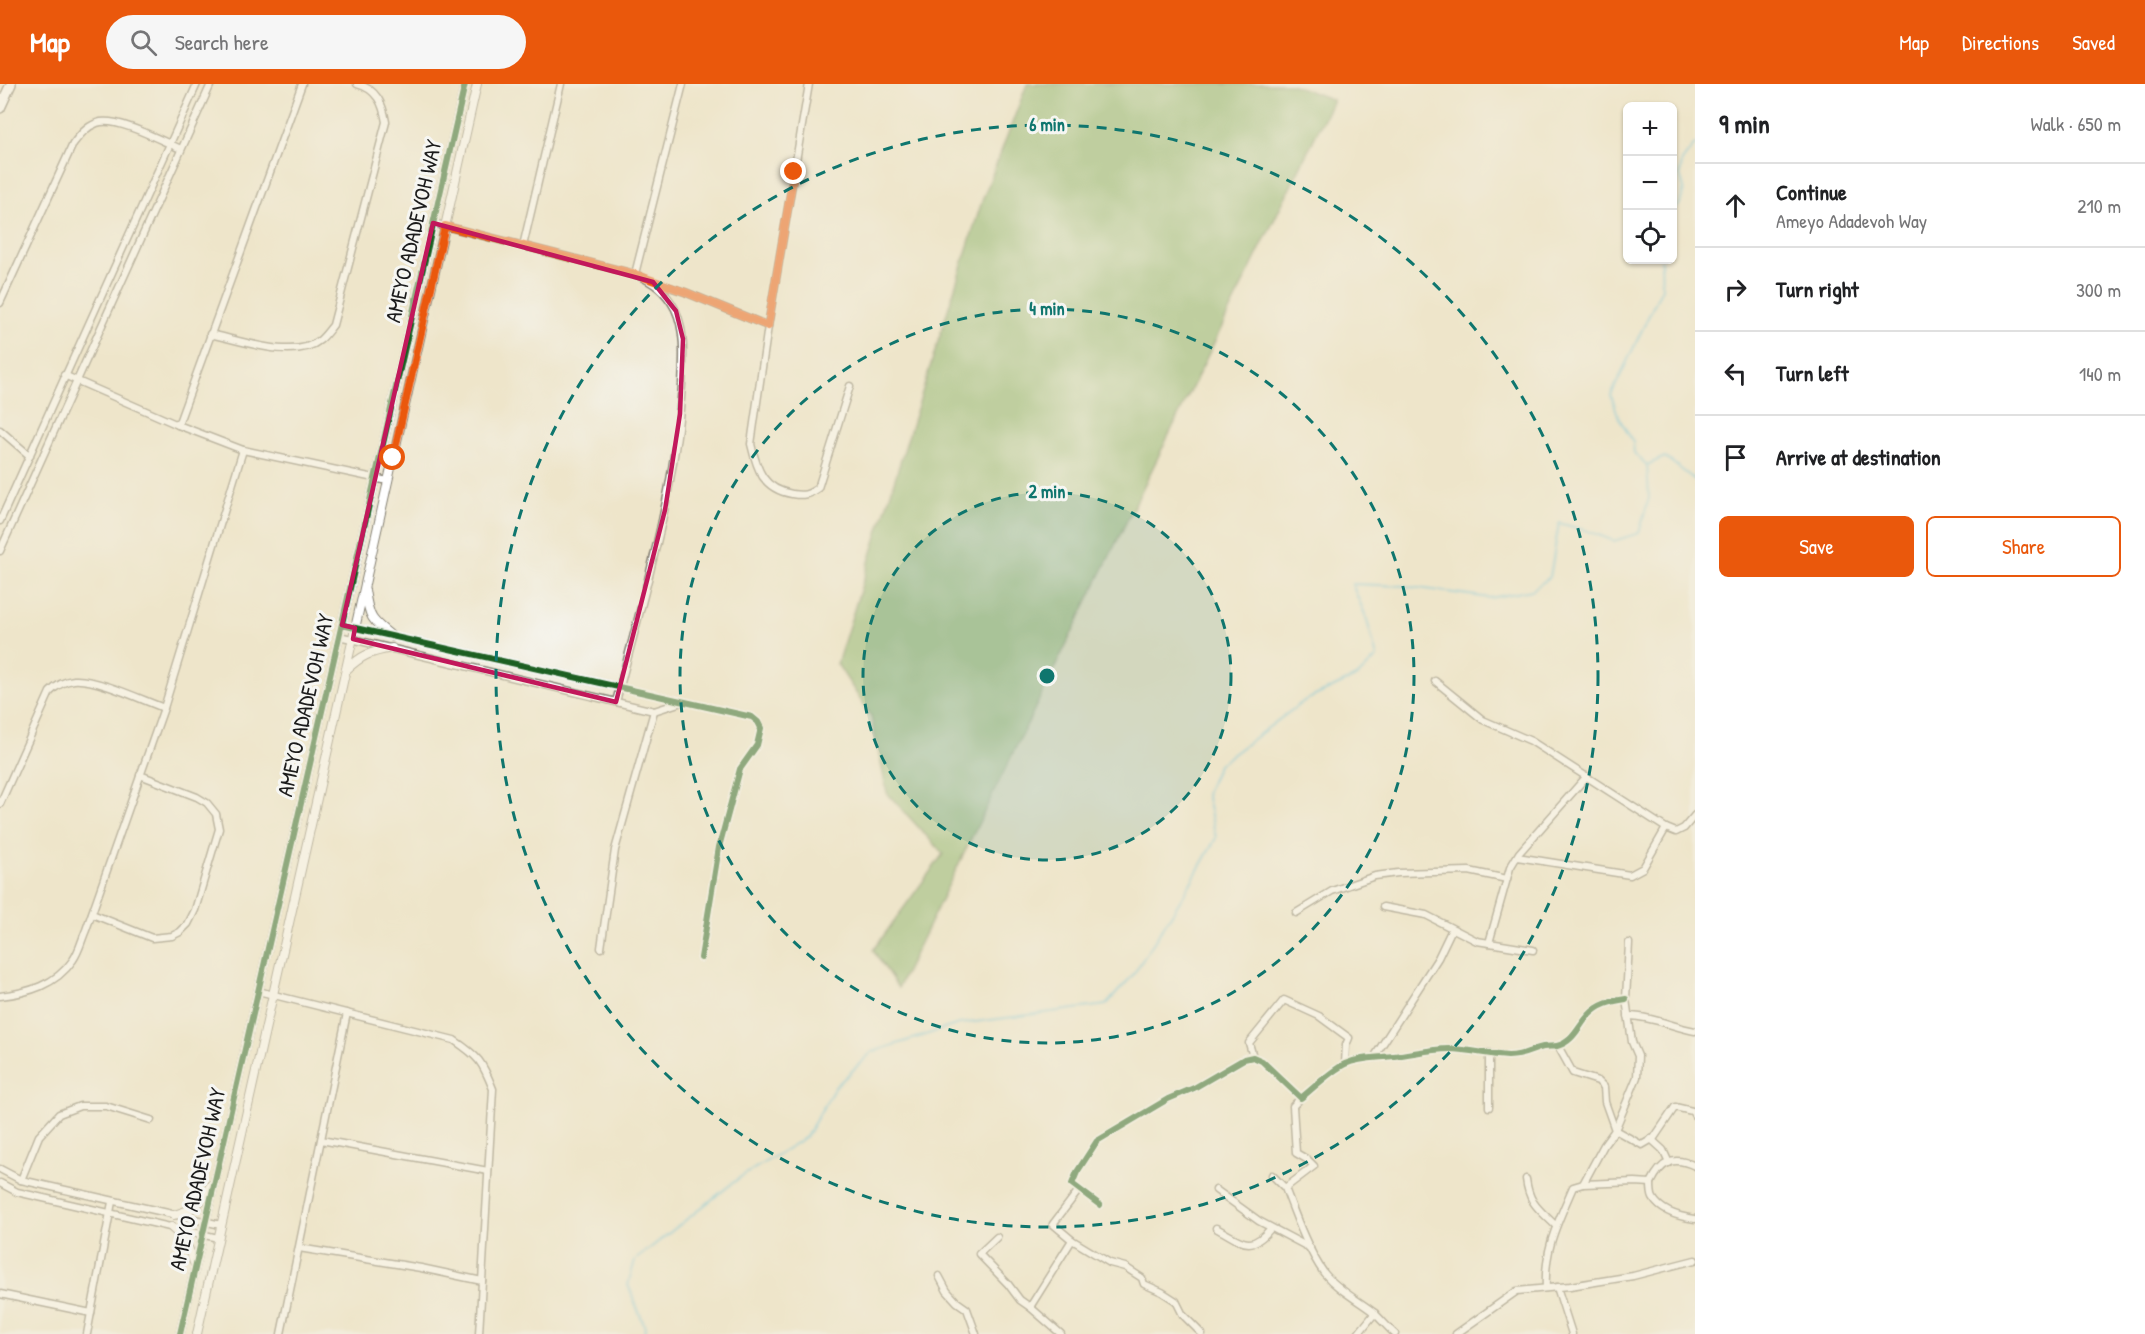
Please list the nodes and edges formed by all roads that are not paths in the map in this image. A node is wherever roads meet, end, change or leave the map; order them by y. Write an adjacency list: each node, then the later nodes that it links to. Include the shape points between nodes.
1 (11, 84): 11 (main road)
2 (197, 84): 12 (street)
3 (211, 84): 13 (street)
4 (302, 84): 21 (street)
5 (357, 84): 21 (street, via 376,94 386,122 333,325 319,340 302,348 282,350)
6 (465, 84): 14 (street, AMEYO ADADEVOH WAY)
7 (477, 84): 15 (street, AMEYO ADADEVOH WAY)
8 (561, 84): 16 (street)
9 (683, 84): 17 (street)
10 (809, 84): 20 (street)
11 (0, 108)
12 (169, 144): 13 (street); 19 (street, via 114,122 99,122 84,130 73,144); 22 (street)
13 (181, 149): 23 (street)
14 (433, 223): 15 (street); 29 (street, AMEYO ADADEVOH WAY)
15 (445, 226): 16 (street); 30 (street, AMEYO ADADEVOH WAY)
16 (523, 246): 17 (street)
17 (635, 274): 18 (street)
18 (653, 282): 20 (street); 42 (street, via 668,295 683,339 680,414 665,510)
19 (0, 303)
20 (768, 326): 24 (street, via 752,444 755,462 766,483 779,492 803,496 818,489)
21 (210, 334): 25 (street)
22 (64, 375): 23 (street); 28 (street)
23 (76, 381): 25 (street); 32 (street)
24 (850, 387)
25 (178, 424): 27 (street)
26 (0, 430): 28 (street)
27 (243, 450): 29 (street); 45 (street)
28 (30, 456): 31 (street)
29 (375, 478): 30 (street); 34 (street, AMEYO ADADEVOH WAY)
30 (388, 481): 33 (street, AMEYO ADADEVOH WAY)
31 (0, 521)
32 (0, 551)
33 (365, 585): 35 (street, AMEYO ADADEVOH WAY); 37 (street, via 374,623)
34 (342, 625): 35 (street); 36 (street, AMEYO ADADEVOH WAY)
35 (355, 628): 37 (street); 38 (street, AMEYO ADADEVOH WAY)
36 (339, 636): 38 (street); 63 (street, AMEYO ADADEVOH WAY)
37 (393, 637): 42 (street)
38 (353, 639): 39 (street); 40 (street, AMEYO ADADEVOH WAY)
39 (392, 648): 40 (street, via 369,652); 44 (street)
40 (345, 671): 64 (street, AMEYO ADADEVOH WAY)
41 (1435, 681): 48 (street, via 1483,720 1531,741)
42 (619, 689): 43 (street); 44 (street)
43 (683, 701): 46 (street); 62 (street, via 752,717 761,728 757,745 740,769 719,847)
44 (616, 702): 46 (street)
45 (164, 708): 47 (street); 49 (street, via 93,682 77,679 56,686)
46 (654, 711): 60 (street, via 615,850)
47 (140, 775): 55 (street); 55 (street, via 197,797 216,814 219,829 195,910 180,932 162,938 152,938)
48 (1587, 776): 51 (street); 52 (street)
49 (0, 804)
50 (1695, 815): 51 (street, via 1676,832)
51 (1666, 828): 52 (street, via 1643,868 1630,874)
52 (1517, 857): 53 (street)
53 (1507, 879): 56 (street, via 1459,871 1375,876 1332,891); 58 (street)
54 (1383, 906): 57 (street, via 1426,915)
55 (92, 914): 65 (street, via 73,960 56,977 25,994)
56 (1296, 914)
57 (1452, 929): 58 (street); 72 (street, via 1438,958)
58 (1490, 943): 61 (street)
59 (1629, 943): 66 (street)
60 (601, 948)
61 (1533, 950)
62 (701, 957)
63 (258, 991): 64 (street); 87 (street, AMEYO ADADEVOH WAY)
64 (273, 995): 67 (street); 102 (street, AMEYO ADADEVOH WAY)
65 (0, 996)
66 (1626, 999): 68 (street); 70 (street, via 1599,1007 1580,1030)
67 (347, 1013): 81 (street); 85 (street, via 454,1040 484,1065 493,1089)
68 (1628, 1016): 69 (street); 79 (street, via 1639,1065 1633,1090)
69 (1695, 1031)
70 (1558, 1046): 71 (street, via 1542,1047 1524,1055); 79 (street, via 1573,1072 1604,1087)
71 (1489, 1053): 72 (street, via 1448,1049); 76 (street)
72 (1375, 1056): 74 (street)
73 (1252, 1057): 74 (street, via 1249,1043 1284,1000 1319,1016 1349,1038); 75 (street, via 1262,1061); 94 (street, via 1168,1099 1097,1141 1072,1184)
74 (1345, 1064): 75 (street)
75 (1301, 1098): 93 (street, via 1293,1106 1296,1153 1314,1166)
76 (1489, 1107)
77 (1695, 1116): 80 (street, via 1692,1111 1675,1107)
78 (151, 1120): 89 (street, via 106,1106 80,1106 59,1114 39,1136)
79 (1615, 1130): 80 (street, via 1642,1145); 91 (street)
80 (1651, 1139): 82 (street)
81 (321, 1140): 85 (street); 111 (street)
82 (1669, 1163): 83 (street, via 1679,1160); 92 (street, via 1658,1169)
83 (1695, 1166)
84 (0, 1169): 89 (street)
85 (488, 1171): 116 (street)
86 (1272, 1175): 93 (street)
87 (215, 1179): 99 (street, via 200,1203); 101 (street, AMEYO ADADEVOH WAY)
88 (1526, 1179): 103 (street, via 1528,1195)
89 (21, 1180): 96 (street)
90 (0, 1183): 98 (street, via 16,1192)
91 (1583, 1184): 92 (street); 103 (street, via 1573,1187)
92 (1651, 1184): 100 (street, via 1655,1201 1673,1215)
93 (1285, 1188): 112 (street)
94 (1079, 1190): 97 (street); 110 (street, via 1053,1224)
95 (1216, 1190): 106 (street)
96 (112, 1202): 98 (street); 99 (street)
97 (1100, 1205)
98 (109, 1214): 104 (street); 121 (street)
99 (174, 1215): 101 (street)
100 (1695, 1219)
101 (206, 1222): 102 (street); 107 (street, AMEYO ADADEVOH WAY)
102 (221, 1225): 109 (street, AMEYO ADADEVOH WAY)
103 (1556, 1226): 118 (street, via 1545,1274)
104 (171, 1227): 107 (street); 114 (street, via 185,1240)
105 (1216, 1228): 106 (street, via 1254,1244)
106 (1270, 1228): 112 (street)
107 (203, 1234): 109 (street); 114 (street, AMEYO ADADEVOH WAY)
108 (997, 1237): 120 (street, via 979,1254)
109 (218, 1238): 125 (street, AMEYO ADADEVOH WAY)
110 (1072, 1240): 120 (street); 130 (street, via 1110,1263 1125,1267 1142,1278 1144,1284 1176,1301 1183,1315)
111 (298, 1248): 116 (street); 126 (street)
112 (1311, 1248): 122 (street, via 1325,1274)
113 (1695, 1260): 117 (street, via 1633,1276)
114 (195, 1267): 124 (street, AMEYO ADADEVOH WAY)
115 (939, 1276): 128 (street, via 947,1291 967,1309)
116 (482, 1281): 127 (street)
117 (1557, 1287): 118 (street); 134 (street)
118 (1546, 1288): 133 (street, via 1517,1291)
119 (0, 1294): 121 (street)
120 (1030, 1306): 129 (street)
121 (91, 1313): 123 (street)
122 (1375, 1314): 131 (street); 132 (street)
123 (87, 1334)
124 (180, 1334)
125 (197, 1334)
126 (281, 1334)
127 (479, 1334)
128 (976, 1334)
129 (1061, 1334)
130 (1202, 1334)
131 (1358, 1334)
132 (1395, 1334)
133 (1456, 1334)
134 (1572, 1334)

